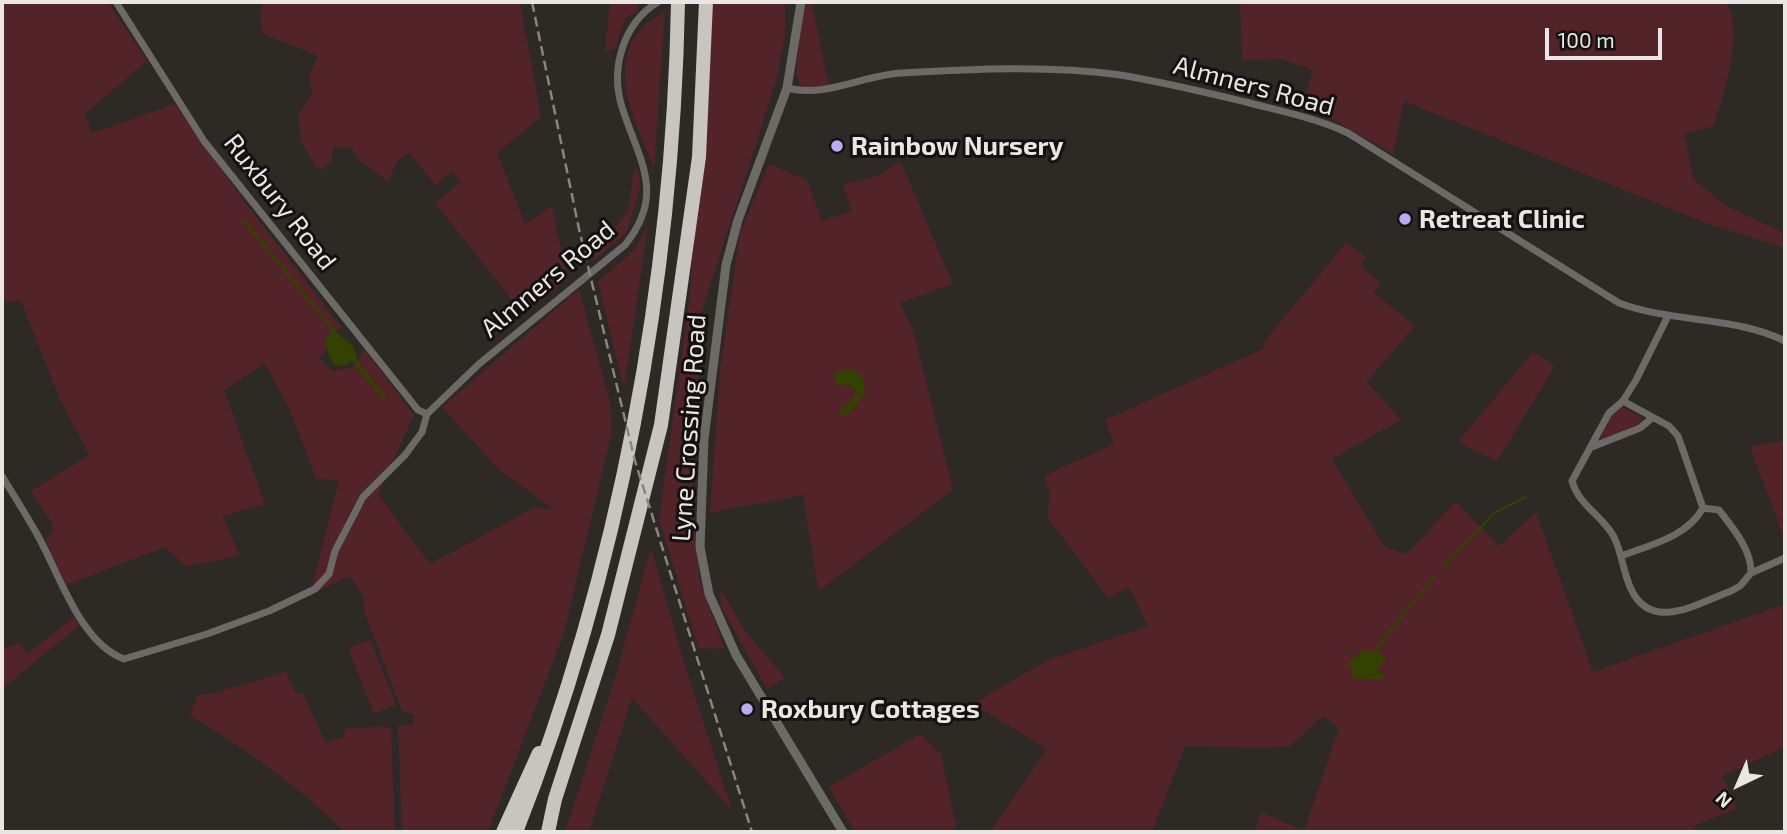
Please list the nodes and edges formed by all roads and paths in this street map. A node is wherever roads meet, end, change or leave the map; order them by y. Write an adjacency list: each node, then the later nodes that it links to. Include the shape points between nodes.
1 (116, 2): 10 (street, Ruxbury Road, via 204,141 418,410)
2 (658, 2): 10 (street, Almners Road, via 626,37 617,79 622,107 646,172 646,196 635,232 478,365)
3 (678, 2): 18 (highway, via 671,175 636,410 600,571)
4 (706, 2): 19 (highway, via 699,157 661,425 608,635)
5 (801, 2): 6 (street, Lyne Crossing Road)
6 (787, 88): 7 (street, Almners Road, via 815,93 898,73 1063,70 1157,82 1306,118 1348,133 1619,303); 24 (street, Lyne Crossing Road, via 726,265 704,439 699,547 709,594 736,655)
7 (1668, 317): 8 (street, Almners Road, via 1756,330); 9 (street)
8 (1785, 341)
9 (1623, 401): 11 (street); 12 (street, via 1609,414)
10 (428, 414): 13 (street, Almners Road, via 422,432 405,454 363,498 322,583 269,611 132,659 118,657 79,618)
11 (1651, 419): 12 (street, via 1640,428); 14 (street, via 1669,426 1678,436)
12 (1591, 447): 15 (street, via 1572,481 1576,494 1611,533)
13 (2, 476)
14 (1703, 508): 15 (street, via 1672,536); 17 (street, via 1719,510 1733,527 1750,560)
15 (1621, 556): 17 (street, via 1636,597 1657,612 1676,612 1718,596 1740,586)
16 (1785, 558): 17 (street)
17 (1751, 573)
18 (553, 727): 20 (highway); 21 (highway)
19 (555, 799): 22 (highway); 23 (highway)
20 (503, 832)
21 (516, 832)
22 (538, 832)
23 (548, 832)
24 (843, 832)

